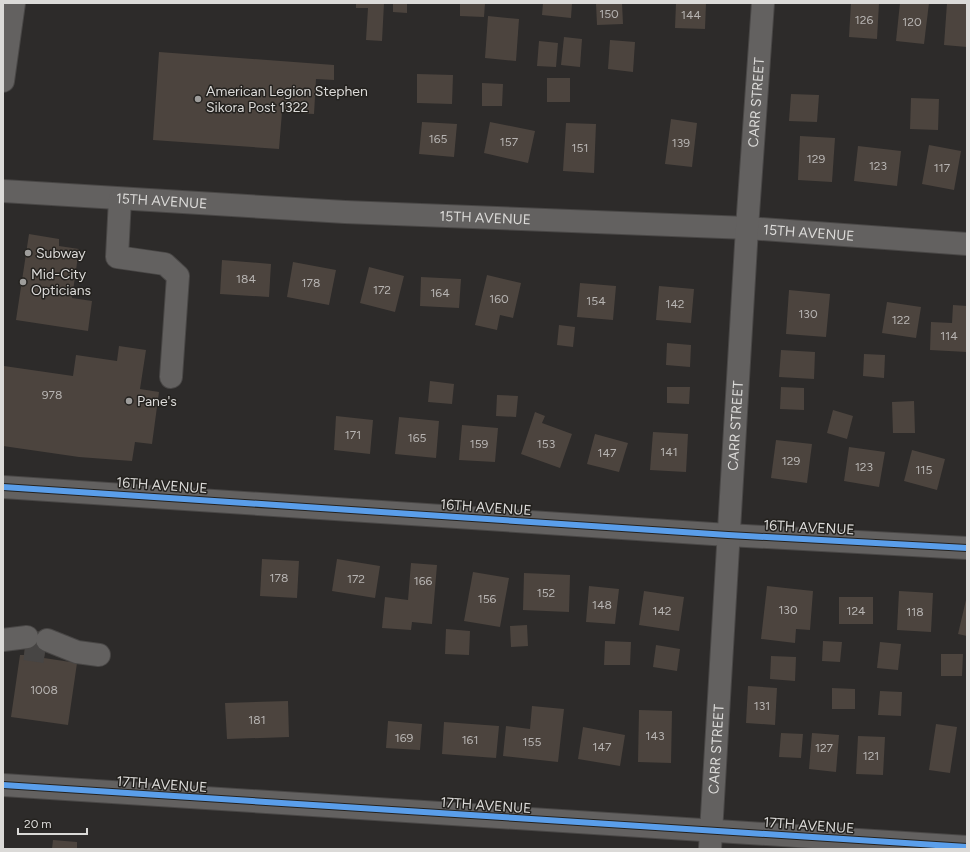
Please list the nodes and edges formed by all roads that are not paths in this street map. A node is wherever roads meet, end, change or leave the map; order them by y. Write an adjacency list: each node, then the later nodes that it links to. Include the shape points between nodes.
1 (14, 3): 3 (street)
2 (763, 3): 6 (street, CARR STREET)
3 (3, 80)
4 (3, 191): 5 (street, 15TH AVENUE)
5 (120, 198): 6 (street, 15TH AVENUE, via 345,212); 8 (street, via 117,257 165,264 178,276)
6 (746, 228): 7 (street, 15TH AVENUE); 10 (street, CARR STREET)
7 (967, 244)
8 (171, 377)
9 (3, 486): 10 (street, 16TH AVENUE)
10 (728, 535): 11 (street, 16TH AVENUE); 17 (street, CARR STREET)
11 (967, 548)
12 (3, 640): 14 (street)
13 (3, 643): 14 (street)
14 (36, 644): 15 (street)
15 (99, 655)
16 (3, 785): 17 (street, 17TH AVENUE)
17 (710, 840): 18 (street, 17TH AVENUE)
18 (967, 847)

